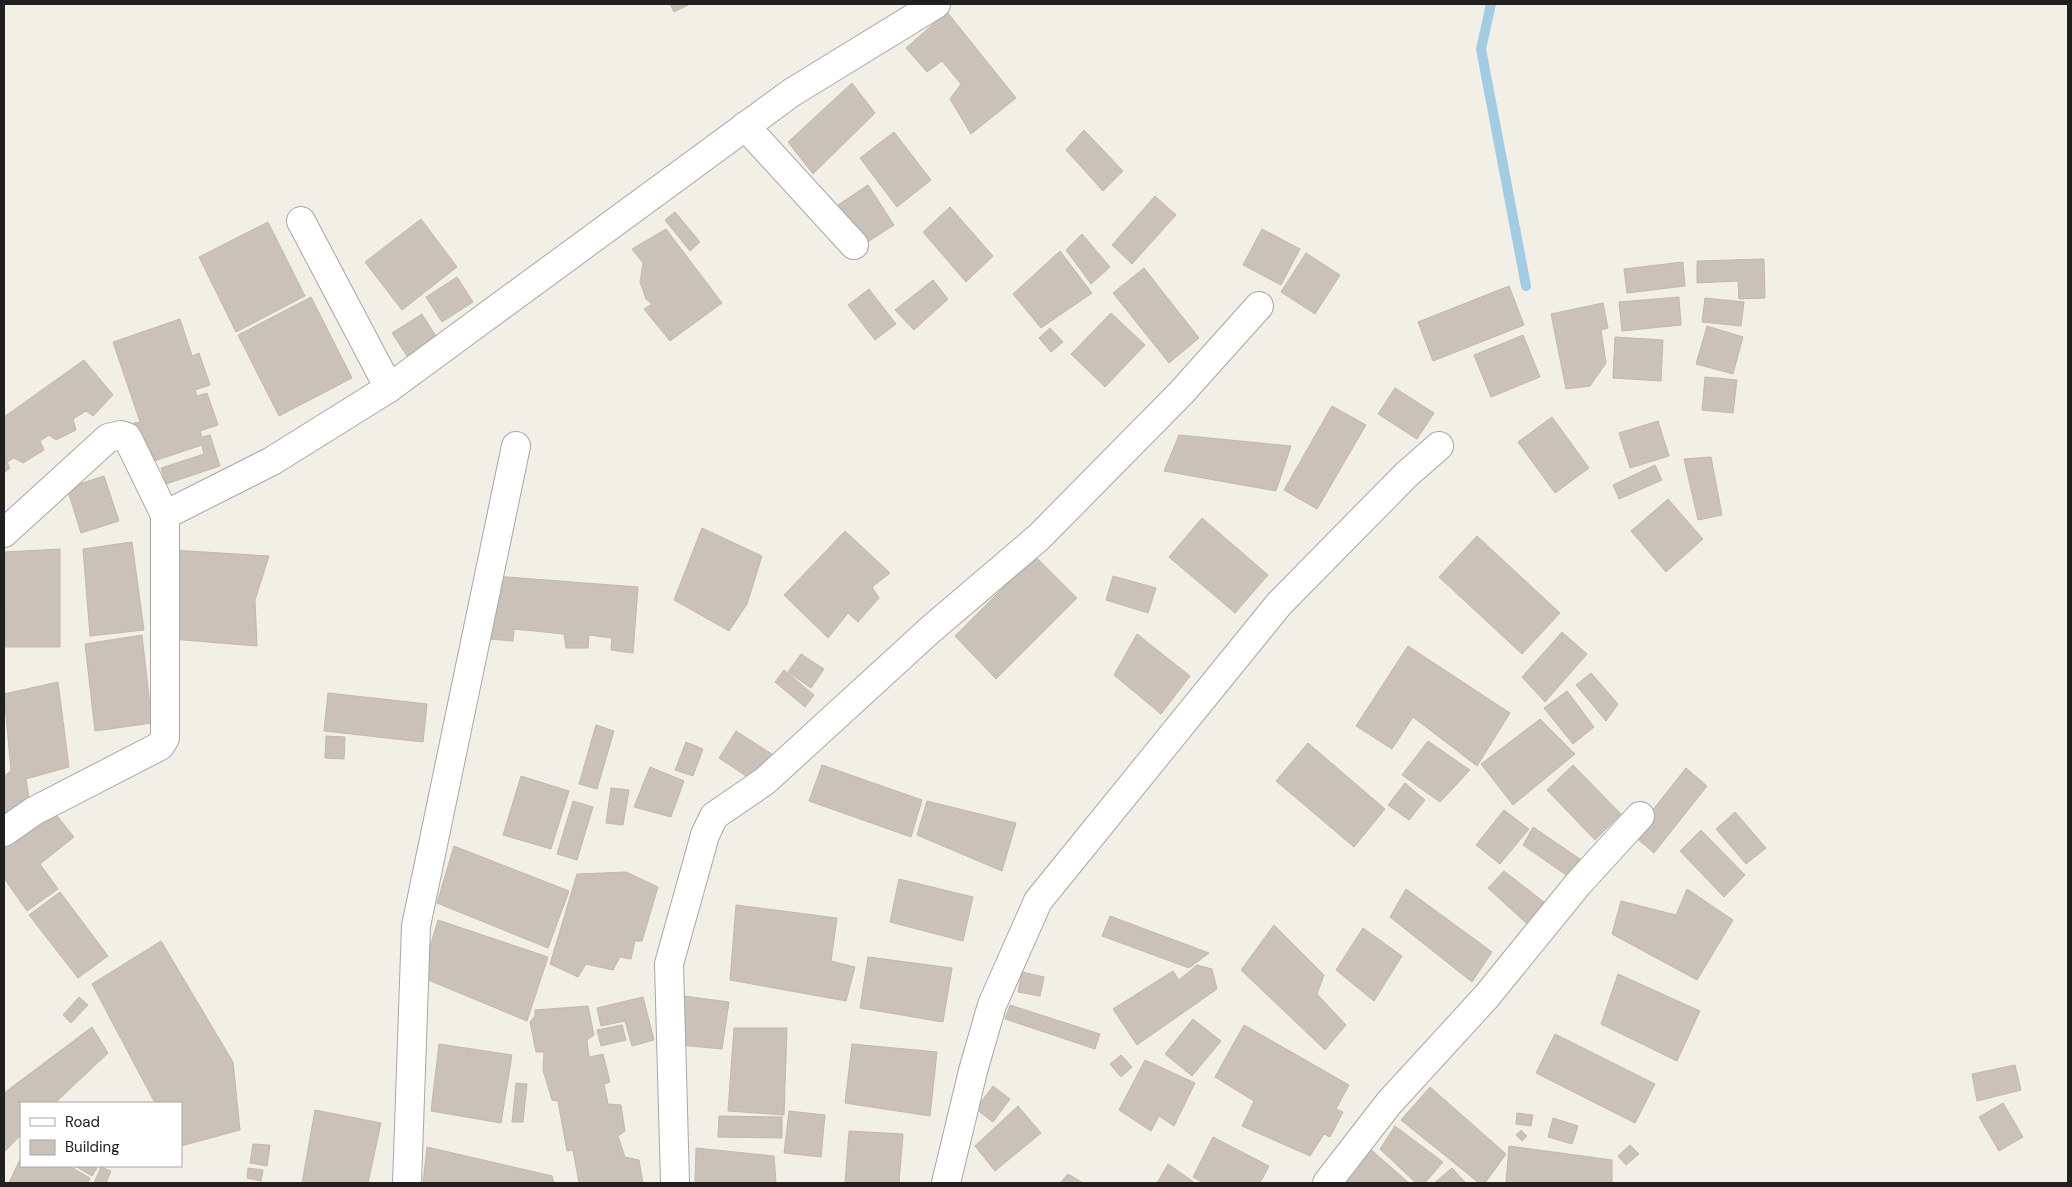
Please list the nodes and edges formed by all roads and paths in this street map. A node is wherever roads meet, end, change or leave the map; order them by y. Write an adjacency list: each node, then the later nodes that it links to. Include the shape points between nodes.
1 (936, 4): 2 (street, via 791,93)
2 (746, 126): 4 (street); 6 (street)
3 (301, 221): 6 (street)
4 (854, 245)
5 (1259, 306): 14 (street, via 1181,393 1039,537 930,630 765,781 714,816 705,835 669,964)
6 (389, 388): 9 (street, via 272,461)
7 (516, 446): 13 (street, via 416,926)
8 (1439, 446): 15 (street, via 1406,475 1279,604 1038,901 992,1005)
9 (165, 515): 10 (street, via 127,437 115,436 108,438); 12 (street, via 164,738 160,746 34,810)
10 (4, 533)
11 (1640, 816): 16 (street, via 1578,884 1486,997 1389,1103)
12 (4, 832)
13 (407, 1183)
14 (676, 1183)
15 (946, 1183)
16 (1327, 1183)

